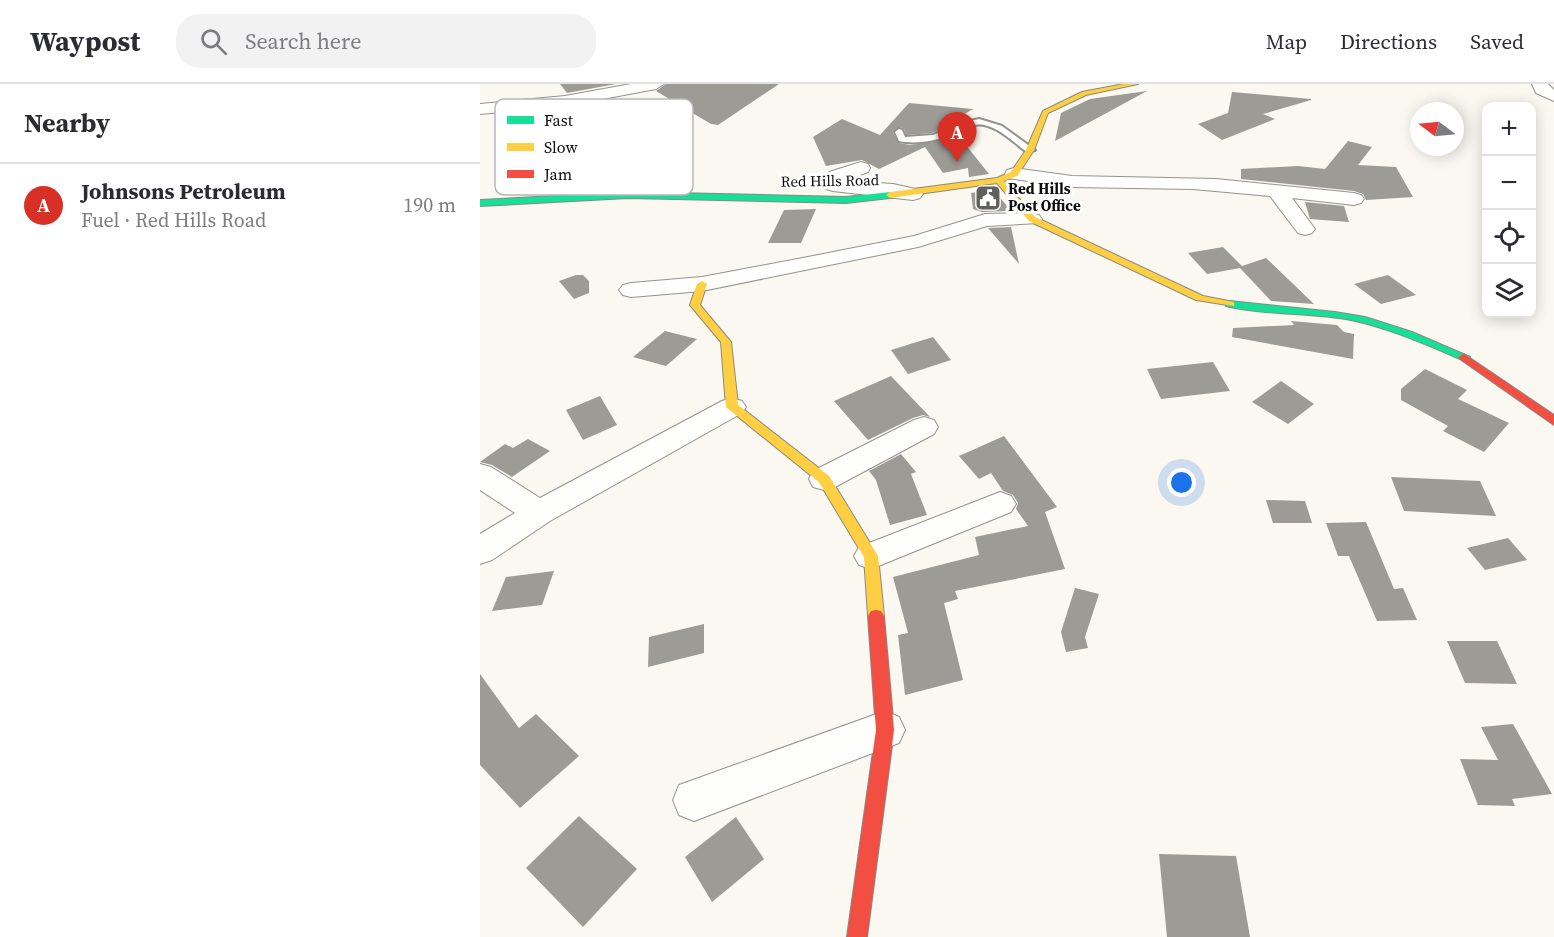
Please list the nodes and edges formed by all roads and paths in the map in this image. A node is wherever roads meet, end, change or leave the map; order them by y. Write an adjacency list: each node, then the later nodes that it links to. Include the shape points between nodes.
1 (656, 84): 7 (street)
2 (1136, 84): 11 (street, via 1084,93 1045,112)
3 (1540, 84): 5 (street, via 1542,90)
4 (545, 86): 6 (street)
5 (1554, 96)
6 (564, 99)
7 (571, 99)
8 (495, 107): 9 (street)
9 (480, 109)
10 (899, 132): 11 (lane, via 902,139 916,140 937,137 961,125 986,122)
11 (1029, 150): 13 (street)
12 (861, 168): 15 (street, via 836,176 833,185 890,188)
13 (1007, 177): 14 (street, via 1170,183); 15 (street, Red Hills Road); 18 (street)
14 (1276, 192): 16 (street); 19 (street)
15 (913, 194): 17 (street, Red Hills Road, via 819,201 628,195)
16 (1353, 199)
17 (480, 203)
18 (1032, 219): 20 (street, via 985,220 918,241); 23 (street, via 1200,298 1258,309 1350,317 1405,332 1467,358)
19 (1305, 230)
20 (702, 284): 21 (street); 22 (street, via 695,305 726,342)
21 (631, 290)
22 (732, 407): 26 (street); 28 (street)
23 (1554, 421)
24 (924, 428): 26 (street)
25 (480, 476): 28 (street)
26 (824, 478): 30 (street)
27 (1000, 504): 30 (street)
28 (539, 513): 29 (street)
29 (480, 550)
30 (871, 556): 31 (street)
31 (885, 730): 32 (street); 33 (street)
32 (694, 800)
33 (857, 937)

